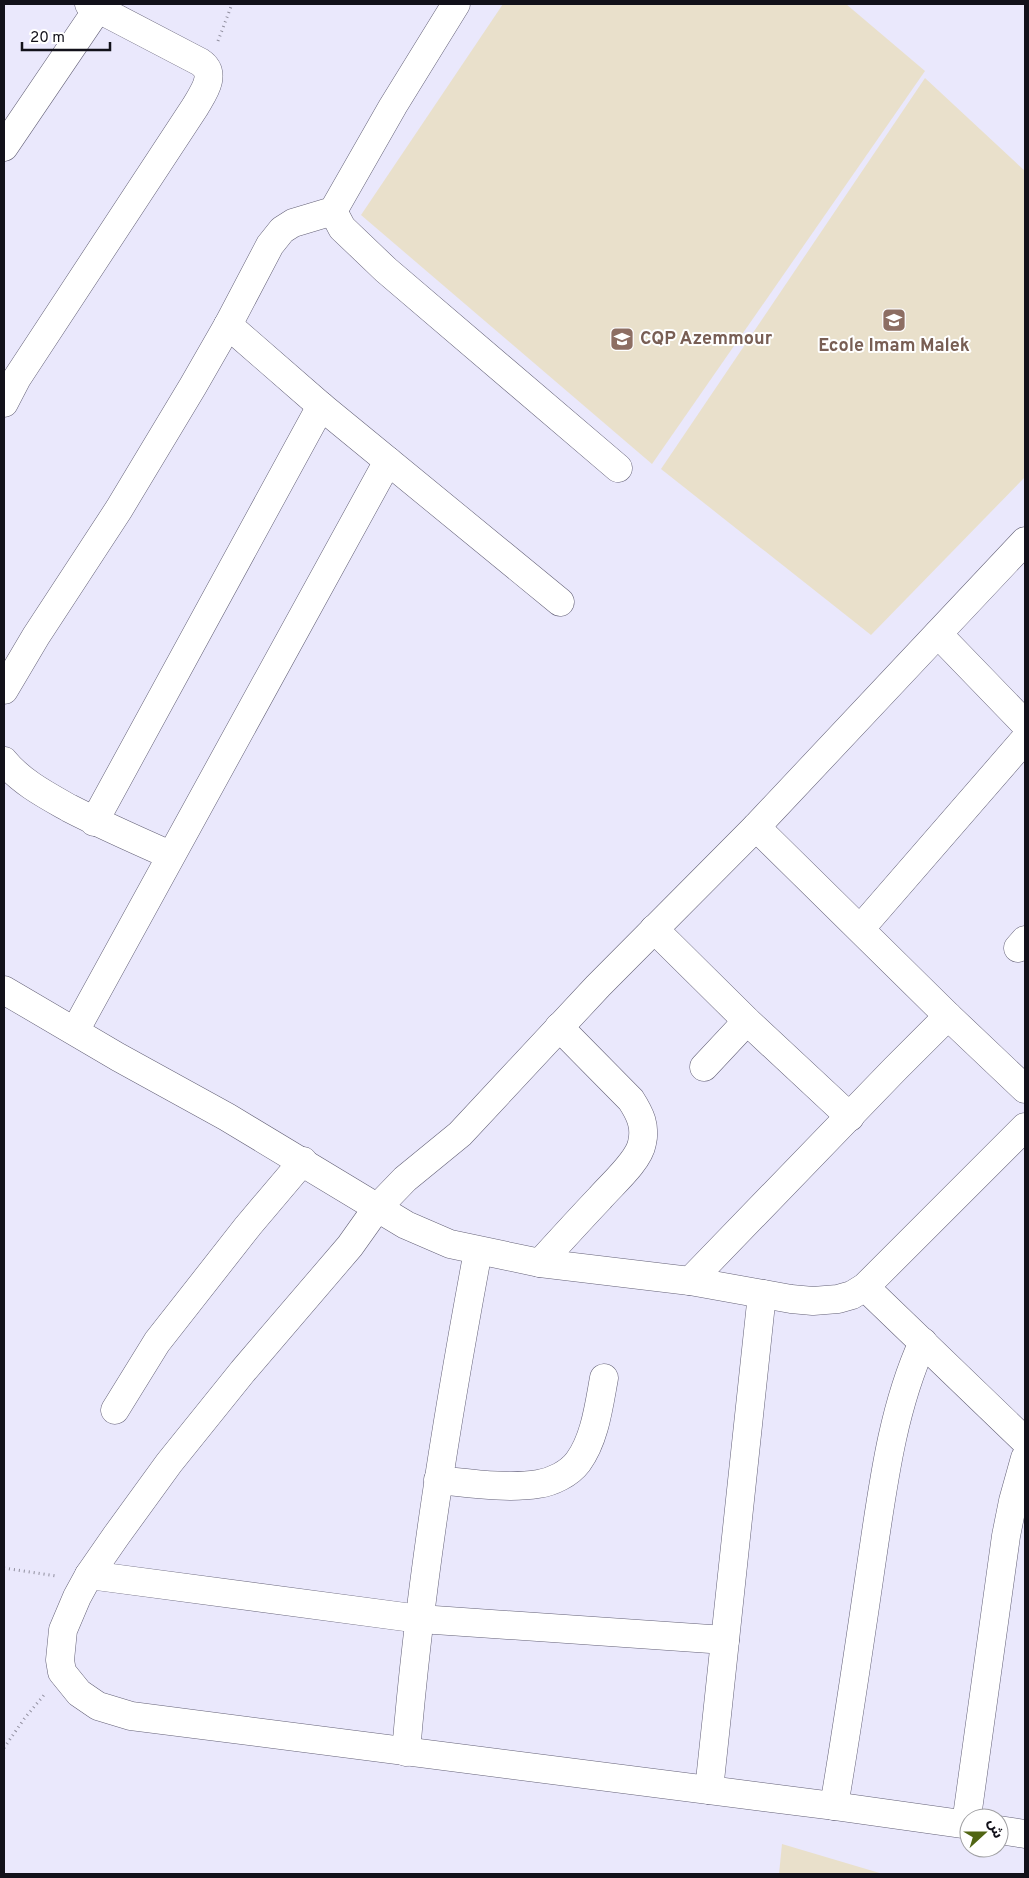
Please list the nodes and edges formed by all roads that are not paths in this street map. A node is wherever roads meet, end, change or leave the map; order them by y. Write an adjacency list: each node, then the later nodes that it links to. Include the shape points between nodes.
1 (456, 4): 4 (street)
2 (96, 5): 3 (street); 6 (street, via 175,48 208,68 210,74 194,107 17,378)
3 (4, 147)
4 (333, 211): 5 (street, via 293,223 282,230 270,245); 9 (street, via 342,228 386,270)
5 (228, 324): 7 (street); 13 (street, via 119,509)
6 (4, 403)
7 (321, 406): 8 (street); 17 (street)
8 (388, 461): 11 (street); 19 (street)
9 (618, 468)
10 (1025, 542): 12 (street)
11 (560, 602)
12 (938, 634): 14 (street); 18 (street)
13 (4, 690)
14 (1025, 724)
15 (1025, 739): 20 (street)
16 (4, 761): 17 (street, via 43,794)
17 (94, 822): 19 (street)
18 (756, 826): 20 (street); 21 (street)
19 (170, 855): 26 (street)
20 (861, 928): 23 (street)
21 (654, 929): 24 (street); 25 (street)
22 (4, 990): 26 (street)
23 (948, 1016): 28 (street); 29 (street)
24 (747, 1021): 27 (street); 29 (street)
25 (559, 1027): 32 (street, via 460,1134); 34 (street, via 639,1111 642,1146 622,1174)
26 (75, 1031): 31 (street)
27 (704, 1067)
28 (1025, 1089)
29 (850, 1117): 35 (street)
30 (1025, 1127): 36 (street)
31 (303, 1161): 32 (street); 40 (street, via 157,1342)
32 (377, 1208): 33 (street, via 430,1236); 44 (street, via 350,1246 203,1420)
33 (478, 1251): 34 (street); 43 (street)
34 (540, 1263): 35 (street)
35 (690, 1281): 37 (street)
36 (865, 1287): 37 (street, via 845,1298 825,1301); 38 (street)
37 (762, 1294): 46 (street)
38 (923, 1342): 41 (street); 49 (street, via 904,1394 883,1486)
39 (604, 1378): 43 (street, via 591,1434 578,1461 563,1475 538,1484)
40 (115, 1410)
41 (1025, 1441)
42 (1025, 1458): 50 (street, via 1006,1536)
43 (438, 1480): 45 (street)
44 (89, 1575): 45 (street); 47 (street, via 63,1630 60,1660 62,1672 79,1692 98,1706 131,1716)
45 (420, 1619): 46 (street); 47 (street)
46 (725, 1640): 48 (street)
47 (406, 1752): 48 (street)
48 (709, 1790): 49 (street)
49 (834, 1806): 51 (street)
50 (969, 1808)
51 (959, 1824)
52 (1009, 1832): 53 (street)
53 (1025, 1834)

